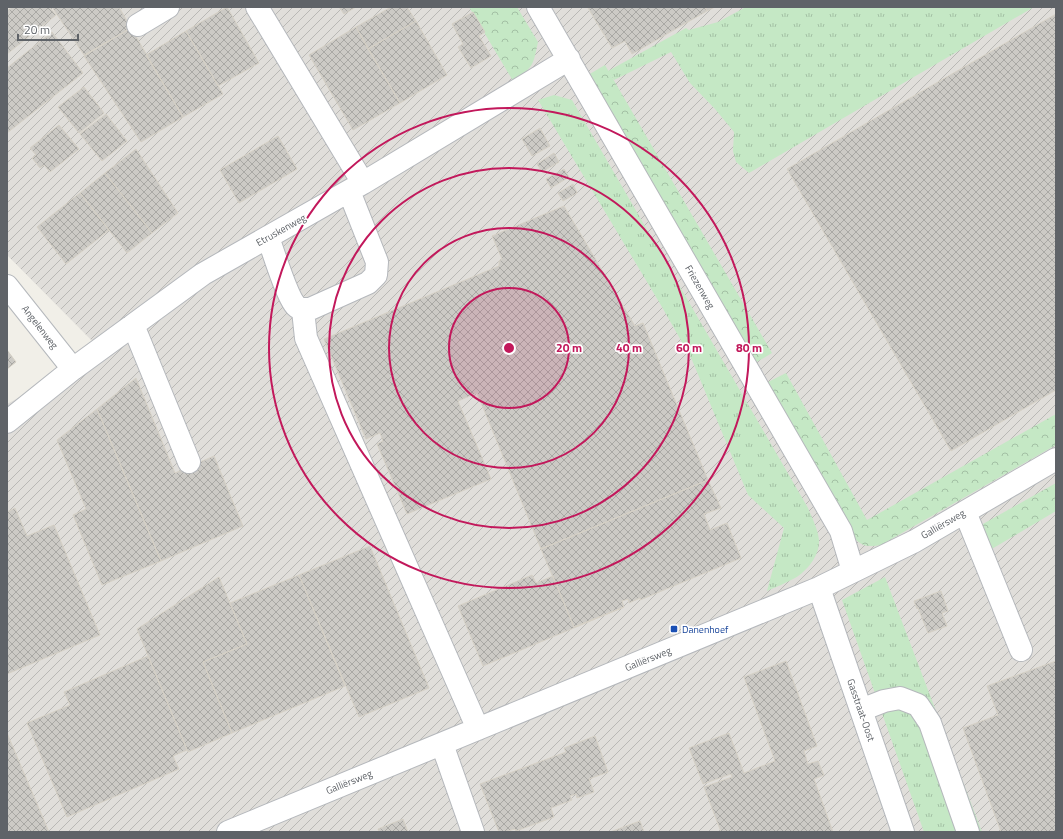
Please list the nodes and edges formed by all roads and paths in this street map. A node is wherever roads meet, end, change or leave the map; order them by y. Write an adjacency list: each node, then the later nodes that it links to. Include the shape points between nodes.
1 (168, 7): 4 (street)
2 (257, 7): 6 (street)
3 (538, 7): 5 (street, Friezenweg)
4 (138, 25)
5 (569, 59): 6 (street, Etruskenweg); 16 (street, Friezenweg, via 841,531)
6 (356, 187): 7 (street, Etruskenweg); 9 (street, via 377,262 376,275 368,283)
7 (268, 237): 9 (street, via 288,292 295,305); 10 (street, Etruskenweg, via 203,274)
8 (7, 286): 11 (street, Angelenweg)
9 (303, 310): 20 (street, via 306,338)
10 (133, 325): 11 (street, Etruskenweg); 14 (street)
11 (73, 369): 12 (street, Etruskenweg)
12 (7, 422)
13 (1056, 459): 15 (street, Galliërsweg)
14 (189, 462)
15 (965, 512): 16 (street, Galliërsweg); 18 (street)
16 (853, 571): 17 (street, Galliërsweg)
17 (819, 588): 19 (street, Gasstraat-Oost); 20 (street, Galliërsweg)
18 (1021, 650)
19 (861, 710): 24 (street, Gasstraat-Oost); 25 (street, via 900,698 918,706 930,723)
20 (478, 729): 21 (street, Galliërsweg)
21 (442, 744): 22 (street, Galliërsweg); 23 (street)
22 (228, 832)
23 (473, 832)
24 (903, 832)
25 (968, 832)

